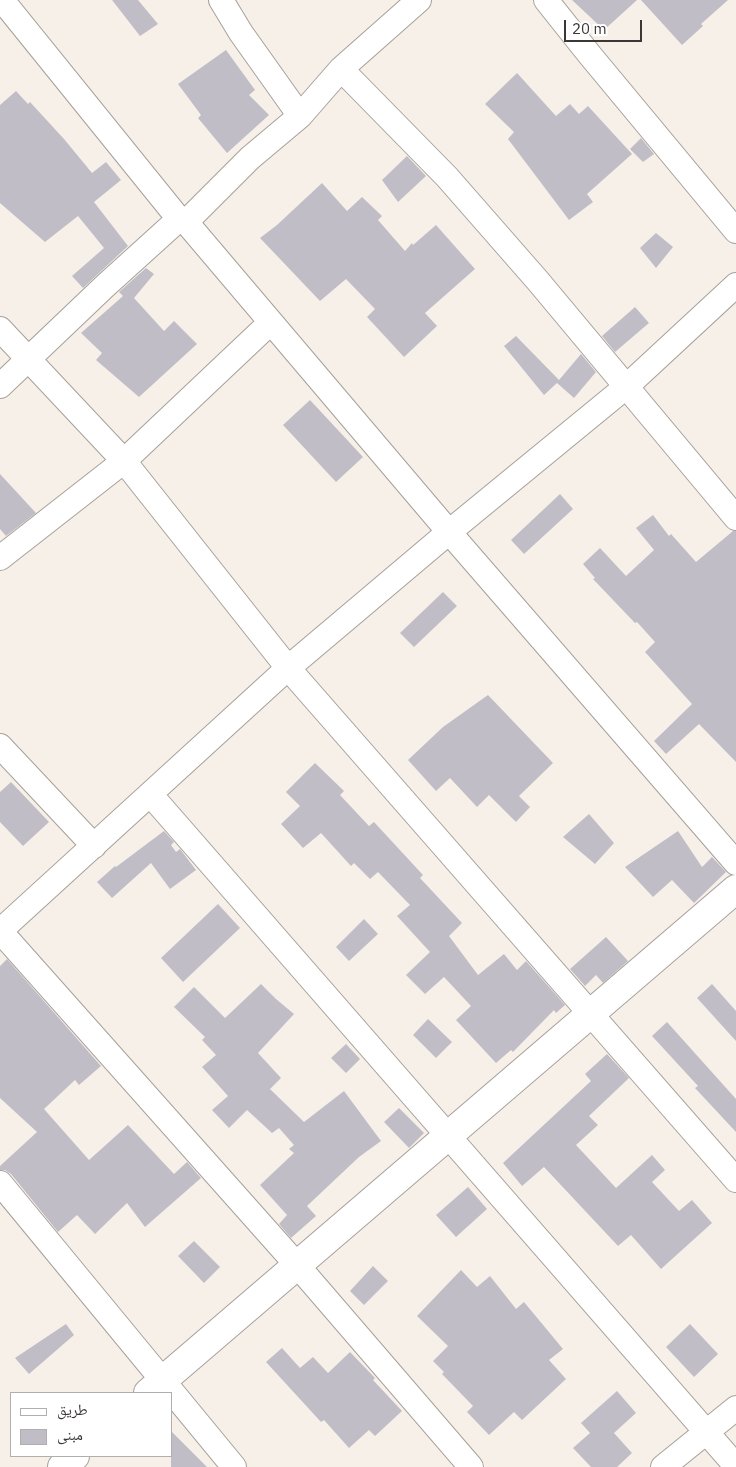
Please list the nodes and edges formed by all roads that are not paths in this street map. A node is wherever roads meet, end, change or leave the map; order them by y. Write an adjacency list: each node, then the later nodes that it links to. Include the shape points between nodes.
1 (2, 0): 7 (street)
2 (220, 0): 6 (street)
3 (546, 0): 8 (street)
4 (410, 3): 5 (street)
5 (341, 69): 6 (street); 14 (street, via 447,177)
6 (300, 116): 7 (street)
7 (182, 221): 10 (street); 12 (street)
8 (736, 232)
9 (736, 285): 14 (street)
10 (270, 323): 15 (street); 17 (street)
11 (0, 329): 12 (street)
12 (27, 360): 13 (street); 15 (street)
13 (0, 386)
14 (627, 386): 16 (street); 17 (street)
15 (124, 461): 18 (street); 19 (street)
16 (736, 518)
17 (449, 532): 19 (street); 23 (street)
18 (0, 558)
19 (288, 668): 21 (street); 26 (street)
20 (0, 746): 22 (street)
21 (150, 794): 22 (street); 27 (street)
22 (94, 846): 25 (street)
23 (736, 863)
24 (736, 889): 26 (street)
25 (0, 931): 30 (street)
26 (590, 1014): 27 (street); 28 (street)
27 (448, 1135): 30 (street); 34 (street)
28 (736, 1180)
29 (0, 1183): 31 (street)
30 (297, 1265): 31 (street); 39 (street)
31 (155, 1387)
32 (172, 1404): 38 (street)
33 (736, 1408): 34 (street)
34 (706, 1432): 36 (street); 40 (street)
35 (74, 1457): 37 (street)
36 (736, 1466)
37 (62, 1467)
38 (234, 1467)
39 (471, 1467)
40 (664, 1467)

